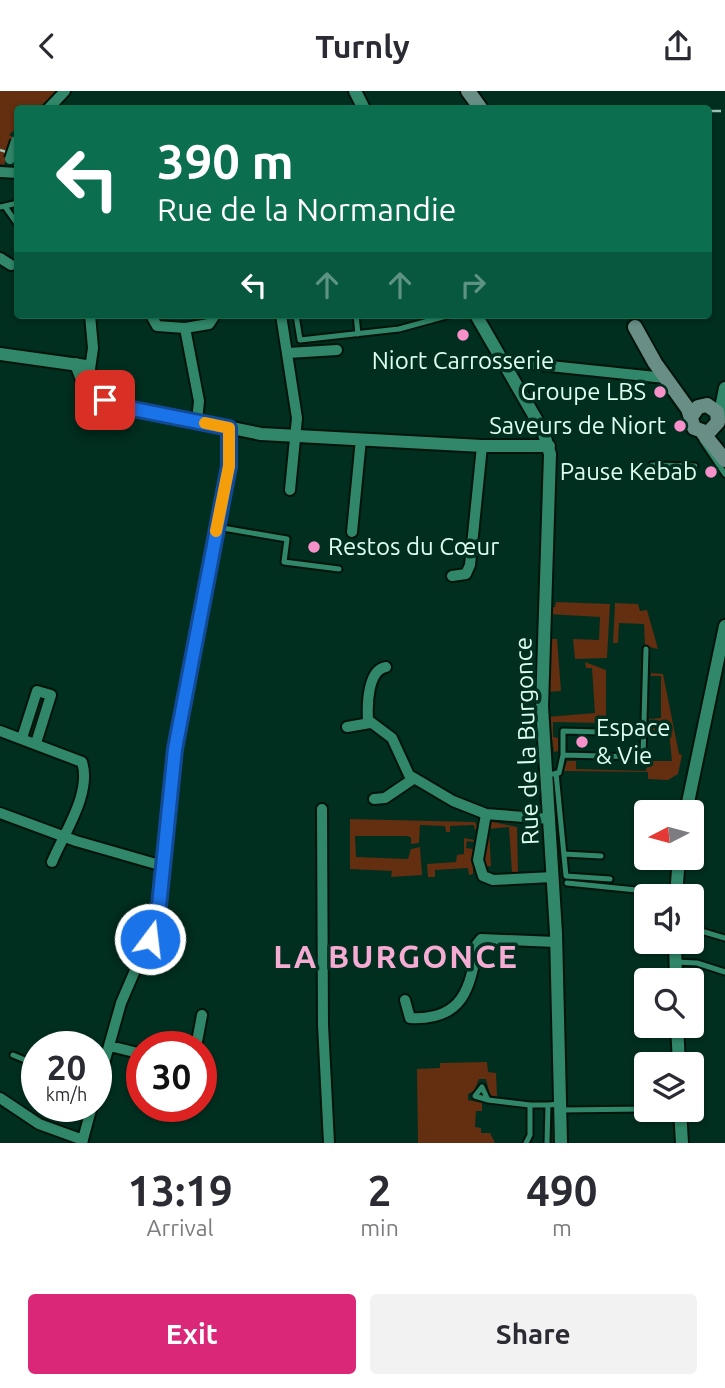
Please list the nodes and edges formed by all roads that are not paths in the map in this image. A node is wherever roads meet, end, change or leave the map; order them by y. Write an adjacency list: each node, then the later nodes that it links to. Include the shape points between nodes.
1 (65, 91): 2 (street)
2 (52, 105)
3 (14, 148): 4 (street, bridge)
4 (8, 172)
5 (0, 258): 6 (street)
6 (11, 265)
7 (90, 319): 23 (street)
8 (153, 319): 16 (street, via 157,326)
9 (212, 319): 16 (street, via 209,324)
10 (282, 319): 19 (street)
11 (297, 319): 17 (lane, via 300,340)
12 (356, 319): 17 (lane)
13 (435, 319): 17 (lane)
14 (478, 319): 21 (street)
15 (631, 321): 24 (main road); 27 (main road, via 691,400)
16 (185, 328): 29 (street, via 200,408)
17 (358, 334)
18 (337, 350): 19 (street)
19 (288, 353): 32 (street)
20 (0, 354): 22 (street)
21 (502, 361): 24 (street); 36 (street)
22 (76, 364): 23 (street); 26 (street, via 89,395)
23 (90, 369): 26 (street)
24 (665, 378): 28 (main road)
25 (725, 388): 27 (street)
26 (108, 404): 29 (street)
27 (718, 411): 28 (main road, via 694,410); 31 (main road, via 713,431); 34 (main road)
28 (691, 417): 31 (main road)
29 (197, 421): 30 (street)
30 (229, 428): 32 (street); 42 (street, via 229,466)
31 (700, 432): 37 (main road)
32 (297, 436): 33 (street); 41 (street)
33 (360, 439): 35 (street); 43 (street)
34 (725, 445)
35 (482, 446): 36 (street); 45 (street, via 470,565 466,573)
36 (549, 446): 56 (street, Rue de la Burgonce, via 542,688)
37 (717, 462): 40 (lane)
38 (652, 465): 39 (lane)
39 (695, 466)
40 (725, 474)
41 (290, 491)
42 (217, 527): 44 (lane, via 287,539 284,562); 68 (street, via 175,749)
43 (352, 532)
44 (339, 569)
45 (453, 576)
46 (725, 626): 59 (street)
47 (646, 649): 55 (lane, via 643,757)
48 (386, 667): 49 (street, via 373,676)
49 (370, 723): 50 (street); 57 (street, via 392,739)
50 (347, 727)
51 (0, 731): 53 (street)
52 (599, 732): 55 (lane, via 563,731)
53 (22, 737): 54 (street); 54 (street, via 37,691 51,695)
54 (36, 743): 64 (street, via 82,762 86,773)
55 (563, 755): 56 (lane, via 559,773)
56 (551, 774): 63 (street, Rue de la Burgonce); 65 (lane)
57 (413, 779): 58 (street, via 385,798); 62 (street)
58 (374, 799)
59 (689, 800)
60 (322, 809): 94 (street, via 323,1025)
61 (0, 813): 64 (street)
62 (485, 814): 63 (street); 69 (street, via 478,860 483,876 493,880)
63 (550, 819): 69 (street, Rue de la Burgonce)
64 (63, 836): 67 (street); 68 (street)
65 (564, 854): 66 (lane); 70 (lane, via 566,876)
66 (601, 856)
67 (52, 862)
68 (163, 866): 83 (street, via 155,927 121,1003)
69 (553, 877): 75 (street, Rue de la Burgonce)
70 (610, 879)
71 (567, 883): 72 (lane)
72 (634, 890)
73 (704, 932): 74 (lane)
74 (725, 938)
75 (556, 942): 80 (street, via 481,939 470,986 448,1011 432,1018 410,1018); 89 (street, Rue de la Burgonce)
76 (676, 954): 77 (street)
77 (676, 962): 78 (street); 79 (lane)
78 (676, 968)
79 (725, 972)
80 (405, 1000)
81 (202, 1015): 82 (street)
82 (199, 1031)
83 (112, 1038)
84 (13, 1055): 85 (lane)
85 (21, 1058)
86 (0, 1098): 93 (street, via 39,1124)
87 (488, 1100): 88 (lane)
88 (530, 1105): 89 (lane); 95 (lane)
89 (556, 1106): 90 (lane); 96 (lane); 97 (street, Rue de la Burgonce)
90 (634, 1109)
91 (87, 1122): 93 (street)
92 (681, 1122): 98 (street)
93 (82, 1141)
94 (329, 1143)
95 (526, 1143)
96 (547, 1143)
97 (561, 1143)
98 (682, 1143)

